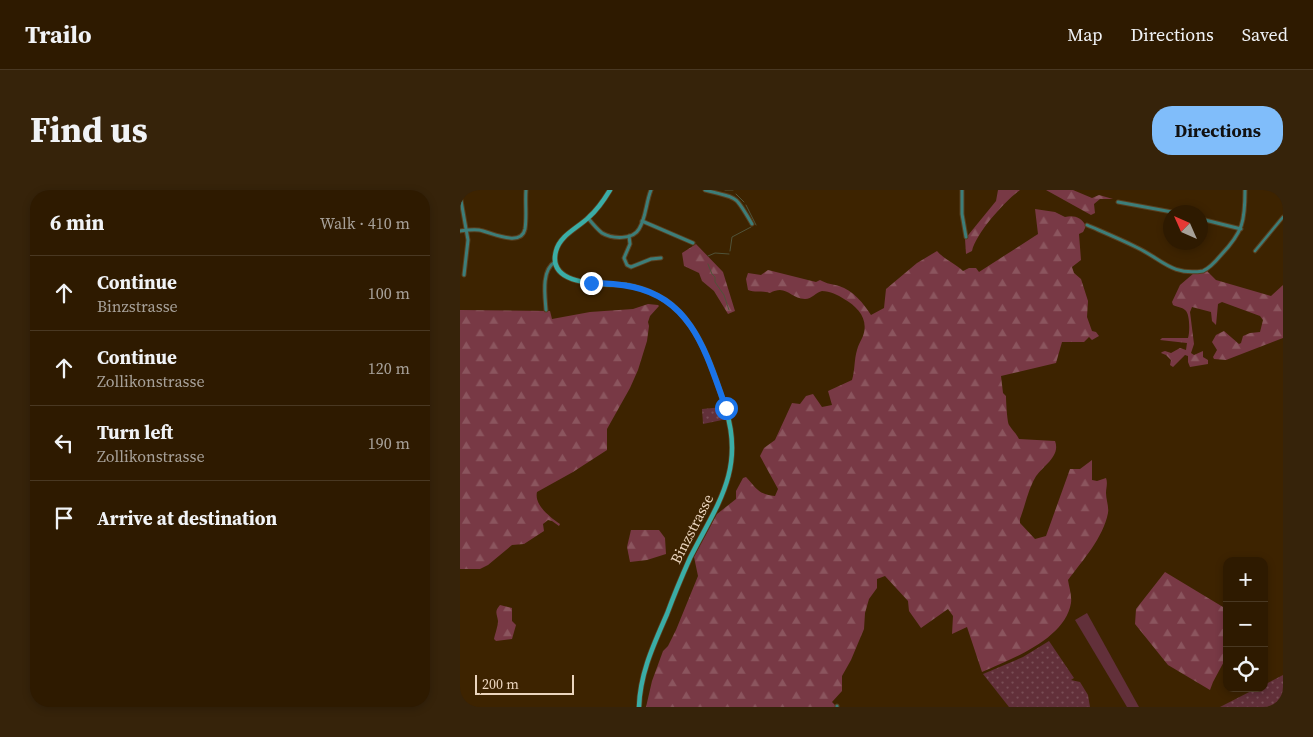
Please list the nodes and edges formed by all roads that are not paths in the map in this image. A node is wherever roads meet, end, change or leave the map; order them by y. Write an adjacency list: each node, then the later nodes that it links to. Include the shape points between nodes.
1 (526, 190): 17 (street, via 525,230 520,237 509,239 480,230)
2 (610, 190): 11 (main road)
3 (651, 190): 12 (street)
4 (705, 190): 14 (street, via 733,197 742,205)
5 (962, 190): 20 (street)
6 (1245, 190): 16 (street)
7 (460, 195): 17 (street)
8 (1118, 202): 9 (street)
9 (1163, 210)
10 (1283, 217): 22 (street)
11 (588, 218): 19 (street, via 609,236); 24 (main road, via 561,241)
12 (642, 221): 19 (street, via 639,229); 21 (street)
13 (1208, 221): 16 (street)
14 (752, 224)
15 (1087, 225): 16 (street, via 1139,248 1170,268 1198,272 1208,269 1233,243)
16 (1241, 229)
17 (467, 230): 18 (street); 25 (street)
18 (460, 231)
19 (629, 236): 23 (street, via 630,244 624,258 627,265 631,267)
20 (966, 237)
21 (693, 242)
22 (1255, 252)
23 (661, 258)
24 (555, 262): 26 (street, via 545,280); 27 (main road, Binzstrasse, via 562,273 573,280 633,287 665,300 678,311 705,350 731,430 730,475 722,498 690,559 648,660)
25 (464, 275)
26 (546, 310)
27 (639, 707)

